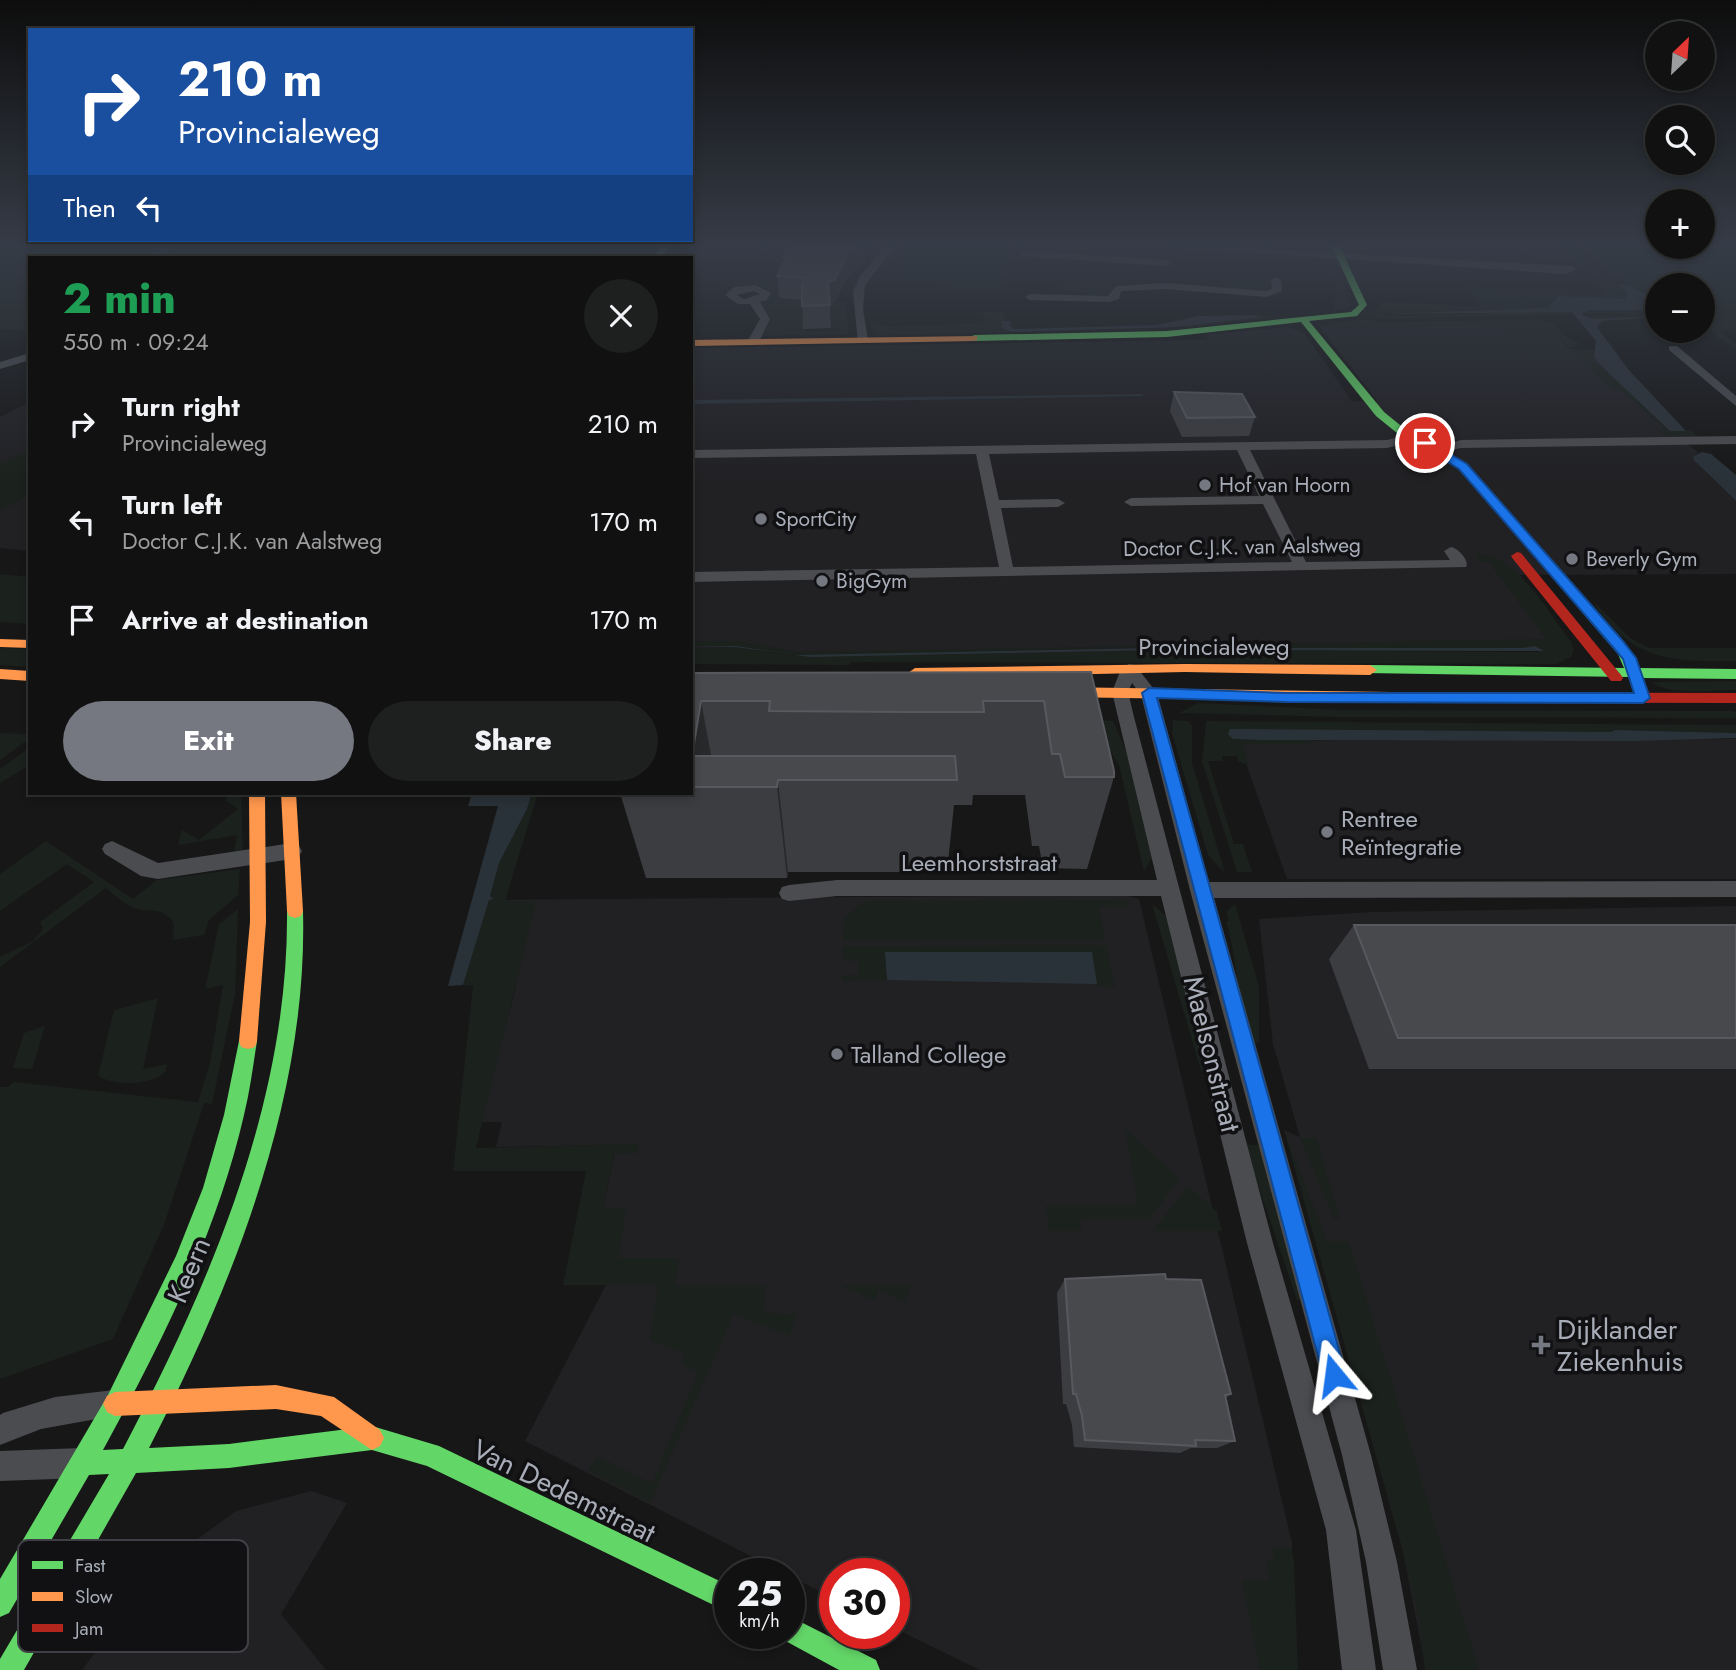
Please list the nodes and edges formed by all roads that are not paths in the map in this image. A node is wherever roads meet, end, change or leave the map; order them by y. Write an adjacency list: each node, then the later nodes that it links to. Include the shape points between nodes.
1 (762, 325): 6 (street)
2 (861, 325): 5 (street)
3 (1256, 325): 5 (street, via 1167,334)
4 (1308, 325): 12 (street, via 1380,414)
5 (862, 341): 6 (street)
6 (753, 342): 7 (street)
7 (693, 343)
8 (1673, 348): 11 (street)
9 (28, 357): 10 (street)
10 (0, 366)
11 (1736, 402)
12 (1415, 437): 14 (street); 15 (street, via 1387,444)
13 (1736, 440): 14 (street, via 1461,444)
14 (1438, 449): 18 (street, via 1463,466)
15 (1245, 452): 17 (street); 19 (street)
16 (693, 454): 17 (street)
17 (983, 455): 22 (street)
18 (1488, 497): 28 (street); 32 (street, via 1507,542)
19 (1268, 500): 20 (street, Doctor C.J.K. van Aalstweg); 24 (street)
20 (1131, 502)
21 (1058, 503): 22 (street)
22 (993, 504): 25 (street)
23 (1451, 551): 24 (street, Doctor C.J.K. van Aalstweg, via 1461,564)
24 (1301, 566): 25 (street, Doctor C.J.K. van Aalstweg)
25 (1007, 572): 26 (street, Doctor C.J.K. van Aalstweg)
26 (693, 577)
27 (0, 643): 29 (street)
28 (1617, 643): 33 (street); 35 (street)
29 (28, 645)
30 (1129, 669): 31 (street, Provincialeweg); 32 (street, Provincialeweg); 39 (street); 40 (street, Maelsonstraat)
31 (903, 673)
32 (1609, 673): 33 (street, Provincialeweg); 41 (street)
33 (1635, 673): 35 (street, Provincialeweg); 41 (street)
34 (0, 674): 37 (street)
35 (1688, 674): 36 (street, Provincialeweg)
36 (1736, 674)
37 (28, 676)
38 (1042, 692): 39 (street, Provincialeweg)
39 (1120, 692): 40 (street, Provincialeweg); 49 (street, Maelsonstraat)
40 (1149, 693): 41 (street, Provincialeweg); 51 (street, Maelsonstraat)
41 (1643, 698): 42 (street, Provincialeweg)
42 (1716, 698): 43 (street)
43 (1736, 700)
44 (257, 795): 48 (street, Keern)
45 (288, 795): 47 (street, Keern)
46 (112, 849): 48 (street, via 148,870)
47 (292, 851): 48 (street); 53 (street, Keern, via 293,1005 268,1122 235,1233)
48 (260, 857): 54 (street, Keern, via 255,981 230,1133 198,1225)
49 (1170, 888): 52 (street, Leemhorststraat, via 837,888); 69 (street, Maelsonstraat, via 1260,1243 1342,1530)
50 (1736, 889): 51 (street)
51 (1200, 890): 70 (street, Maelsonstraat, via 1360,1467 1386,1571)
52 (789, 894)
53 (160, 1403): 54 (street, Van Dedemstraat); 56 (street, Van Dedemstraat, via 276,1397 326,1405); 58 (street, Keern)
54 (115, 1404): 55 (street, via 58,1410); 57 (street, Keern)
55 (0, 1430)
56 (372, 1438): 58 (street, Van Dedemstraat, via 311,1448); 63 (street, Van Dedemstraat, via 430,1455)
57 (82, 1463): 58 (street, Van Dedemstraat); 59 (street); 60 (street, Keern)
58 (132, 1463): 61 (street, Keern)
59 (0, 1466)
60 (37, 1540)
61 (86, 1540)
62 (18, 1573): 64 (street, Keern)
63 (714, 1592)
64 (0, 1604)
65 (805, 1638): 68 (street)
66 (20, 1652): 67 (street, Keern)
67 (9, 1670)
68 (866, 1670)
69 (1359, 1670)
70 (1400, 1670)

